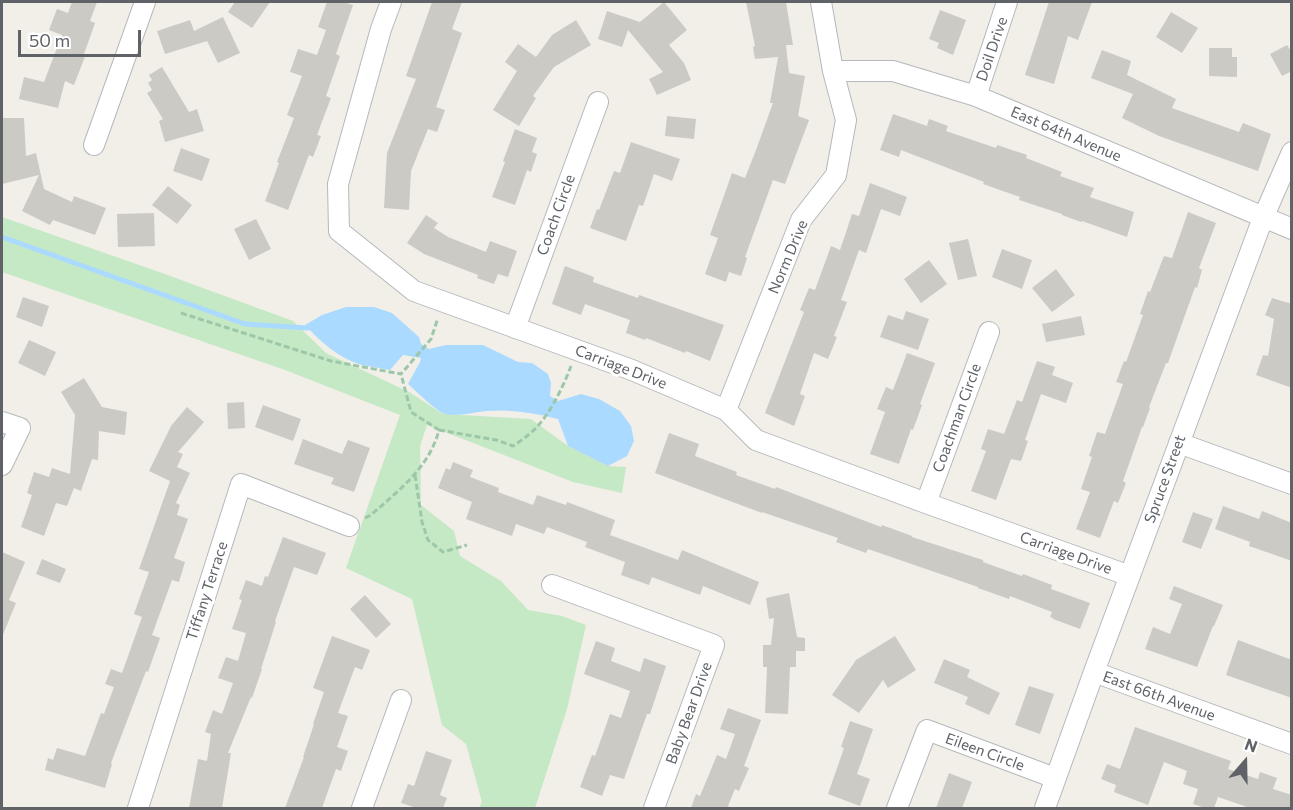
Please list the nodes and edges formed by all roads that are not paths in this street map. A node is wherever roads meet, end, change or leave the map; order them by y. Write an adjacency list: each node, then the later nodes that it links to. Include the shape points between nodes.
1 (145, 2): 8 (street)
2 (391, 2): 12 (street, Carriage Drive, via 338,184 339,231 414,291)
3 (821, 2): 5 (street, Norm Drive)
4 (1008, 2): 6 (street, Doil Drive)
5 (833, 70): 6 (street, East 64th Avenue, via 892,71); 14 (street, Norm Drive, via 846,120 836,175 801,220)
6 (976, 96): 10 (street, East 64th Avenue)
7 (598, 102): 12 (street, Coach Circle)
8 (94, 145)
9 (1292, 152): 10 (street, Spruce Street)
10 (1263, 218): 11 (street, East 64th Avenue); 16 (street, Spruce Street)
11 (1292, 229)
12 (515, 328): 14 (street, Carriage Drive, via 632,370)
13 (989, 332): 19 (street, Coachman Circle)
14 (726, 410): 19 (street, Carriage Drive, via 756,440)
15 (2, 422): 17 (street, via 20,428)
16 (1179, 443): 18 (street); 21 (street, Spruce Street)
17 (2, 465)
18 (1292, 484)
19 (926, 503): 21 (street, Carriage Drive)
20 (349, 526): 27 (street, Tiffany Terrace, via 241,484)
21 (1130, 576): 23 (street, Spruce Street)
22 (552, 585): 29 (street, Baby Bear Drive, via 714,645)
23 (1094, 672): 25 (street, East 66th Avenue); 26 (street, Spruce Street)
24 (401, 700): 28 (street)
25 (1292, 744)
26 (1055, 778): 30 (street, Eileen Circle, via 927,730); 31 (street, Spruce Street)
27 (138, 808)
28 (362, 808)
29 (654, 808)
30 (897, 808)
31 (1045, 808)

